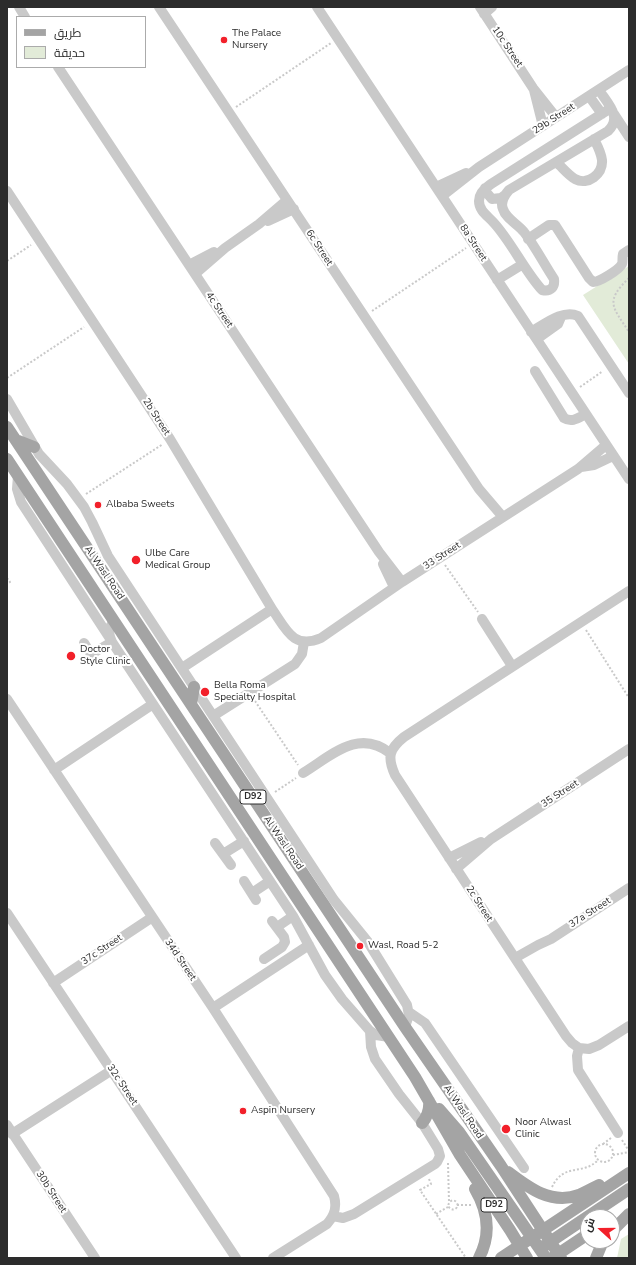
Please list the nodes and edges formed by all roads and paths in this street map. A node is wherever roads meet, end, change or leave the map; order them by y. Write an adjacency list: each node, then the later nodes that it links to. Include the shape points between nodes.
1 (159, 7): 12 (street, 6c Street)
2 (317, 7): 5 (street, 8a Street)
3 (492, 7): 4 (street)
4 (482, 10): 8 (street, 10c Street)
5 (337, 38): 12 (path); 20 (street, 8a Street)
6 (59, 68): 35 (street, 4c Street)
7 (629, 70): 9 (street, 29b Street)
8 (533, 88): 14 (street, 10c Street); 15 (street, 10c Street)
9 (599, 90): 10 (street, 29b Street); 11 (street)
10 (590, 96): 13 (street); 14 (street, 29b Street)
11 (613, 111): 13 (street); 16 (street); 17 (street, via 613,126)
12 (229, 112): 25 (street, 6c Street)
13 (602, 114): 21 (street)
14 (556, 117): 15 (street, 29b Street)
15 (543, 126): 19 (street, 29b Street)
16 (629, 137)
17 (594, 139): 18 (street); 18 (street, via 602,160 597,175 590,180 574,179)
18 (556, 162): 23 (street)
19 (478, 167): 20 (street, 29b Street); 24 (street, 29b Street)
20 (436, 187): 24 (street, 8a Street)
21 (485, 188): 23 (street, via 492,199); 34 (street, via 479,201 480,208 498,228)
22 (7, 191): 29 (street, 2b Street)
23 (505, 195): 28 (street, via 502,208 505,215)
24 (442, 196): 30 (street, 8a Street)
25 (287, 200): 26 (street, 6c Street); 27 (street)
26 (294, 209): 27 (street); 39 (street, 6c Street)
27 (259, 224): 31 (street)
28 (528, 238): 32 (street, via 553,224 593,282 619,268 623,254); 34 (street, via 554,279 552,289 542,290)
29 (39, 239): 33 (path); 40 (street, 2b Street)
30 (473, 243): 38 (street, 8a Street); 39 (path)
31 (225, 248): 35 (street); 36 (street)
32 (629, 250)
33 (7, 261)
34 (523, 264): 38 (street)
35 (189, 265): 36 (street, 4c Street)
36 (195, 274): 65 (street, 4c Street)
37 (629, 278): 41 (path, via 618,288 614,296 616,313)
38 (497, 280): 42 (street, 8a Street)
39 (364, 316): 61 (street, 6c Street)
40 (93, 321): 45 (path); 51 (street, 2b Street)
41 (629, 330)
42 (534, 336): 43 (street, via 556,317 573,313 578,316); 46 (street, 8a Street)
43 (611, 366): 46 (path); 47 (street)
44 (535, 371): 49 (street, via 564,418 573,420)
45 (7, 378)
46 (572, 393): 49 (street, 8a Street)
47 (629, 393)
48 (7, 399): 54 (street)
49 (586, 414): 53 (street, 8a Street)
50 (7, 427): 52 (main road, Al Wasl Road / D92)
51 (170, 439): 60 (path); 67 (street, 2b Street)
52 (16, 440): 54 (main road); 81 (main road, Al Wasl Road / D92)
53 (606, 446): 55 (street, 8a Street); 57 (street, 33 Street)
54 (34, 447): 60 (street)
55 (614, 456): 57 (street, 33 Street); 59 (street, 8a Street)
56 (7, 459): 58 (main road, Al Wasl Road / D92)
57 (580, 468): 61 (street, 33 Street)
58 (18, 476): 69 (main road, Al Wasl Road / D92); 71 (street, via 17,489 21,502)
59 (629, 480)
60 (79, 500): 75 (street, via 108,556)
61 (498, 519): 62 (street, 33 Street)
62 (440, 557): 65 (street, 33 Street); 68 (path)
63 (7, 578): 64 (path, via 10,582)
64 (7, 584)
65 (398, 584): 72 (street, 33 Street, via 321,638)
66 (629, 590): 70 (street)
67 (272, 609): 72 (street, 2b Street, via 288,633); 75 (street)
68 (482, 619): 74 (street)
69 (114, 620): 71 (street, via 109,631); 110 (main road, Al Wasl Road / D92)
70 (581, 622): 74 (street); 78 (path)
71 (111, 639): 73 (street, via 93,653); 80 (street)
72 (304, 642): 77 (street, via 302,654 294,664)
73 (84, 643)
74 (512, 666): 84 (street, via 395,744)
75 (182, 668): 76 (street)
76 (194, 687): 81 (main road); 82 (street)
77 (249, 692): 82 (street); 86 (path)
78 (629, 698)
79 (7, 699): 85 (street, 34d Street)
80 (153, 704): 85 (street); 89 (street)
81 (191, 704): 108 (main road, Al Wasl Road / D92)
82 (213, 716): 87 (street)
83 (629, 749): 88 (street, 35 Street)
84 (390, 754): 86 (street, via 373,744 352,744); 92 (street, 2c Street, via 390,764 395,775)
85 (54, 770): 100 (street, 34d Street)
86 (303, 774): 87 (path)
87 (267, 798): 106 (street, via 340,908 375,952 408,1005)
88 (491, 839): 92 (street, 35 Street); 94 (street, 35 Street)
89 (244, 841): 91 (street); 96 (street)
90 (215, 843): 91 (street)
91 (223, 854): 93 (street)
92 (449, 858): 94 (street, 2c Street)
93 (231, 865)
94 (456, 869): 103 (street, 2c Street)
95 (244, 881): 96 (street, via 254,896)
96 (270, 881): 99 (street)
97 (629, 888): 103 (street, 37a Street)
98 (7, 913): 104 (street, 32c Street)
99 (293, 916): 101 (street); 102 (street, via 274,924 285,940 284,945)
100 (151, 918): 104 (street, 37c Street); 105 (street, 34d Street)
101 (309, 945): 105 (street); 109 (street, via 342,999)
102 (264, 959)
103 (517, 961): 111 (street, 2c Street, via 566,1036)
104 (53, 983): 112 (street, 32c Street)
105 (213, 1008): 137 (street, 34d Street, via 331,1190 336,1203)
106 (409, 1012): 108 (street); 123 (street, via 425,1023)
107 (629, 1026): 111 (street, via 599,1045 589,1049)
108 (405, 1028): 122 (main road, Al Wasl Road / D92)
109 (370, 1031): 110 (street); 114 (street, via 375,1059)
110 (389, 1038): 113 (main road, Al Wasl Road / D92)
111 (579, 1048): 116 (street, via 578,1070)
112 (112, 1070): 115 (street); 151 (street, 32c Street)
113 (429, 1101): 114 (main road, via 429,1110); 121 (main road, Al Wasl Road / D92); 139 (main road, via 453,1123)
114 (422, 1123): 137 (street, via 440,1152 437,1162 354,1214)
115 (10, 1129): 150 (street, 30b Street)
116 (618, 1133): 117 (path)
117 (629, 1152): 118 (path)
118 (613, 1155): 119 (path, via 609,1161); 119 (path, via 610,1146 600,1145 595,1150)
119 (598, 1160): 127 (path, via 590,1167 573,1169 562,1175 553,1184)
120 (450, 1161): 128 (path)
121 (468, 1165): 146 (main road, Al Wasl Road / D92); 154 (main road, via 471,1182 483,1205 487,1223 485,1242)
122 (501, 1166): 127 (main road, via 530,1188); 136 (main road, Al Wasl Road / D92)
123 (524, 1168)
124 (427, 1175): 133 (path, via 431,1184 420,1190)
125 (624, 1176): 127 (main road, via 572,1197); 140 (main road)
126 (629, 1189): 141 (main road)
127 (549, 1196)
128 (449, 1202): 129 (path, via 455,1201); 131 (path)
129 (457, 1205): 130 (path); 131 (path, via 454,1210)
130 (477, 1205)
131 (448, 1207): 133 (path)
132 (629, 1208): 134 (main road)
133 (436, 1214): 153 (path)
134 (620, 1214)
135 (629, 1214): 138 (main road)
136 (535, 1218): 139 (main road, via 532,1227); 140 (main road, Al Wasl Road / D92)
137 (330, 1220): 152 (street)
138 (620, 1223)
139 (524, 1226): 142 (main road)
140 (542, 1230): 142 (main road); 144 (main road, Al Wasl Road / D92)
141 (563, 1232): 144 (main road); 145 (main road, via 559,1239 560,1244)
142 (532, 1237): 146 (main road); 147 (main road)
143 (580, 1239): 145 (main road)
144 (550, 1242): 147 (main road); 149 (main road, Al Wasl Road / D92)
145 (571, 1245): 149 (main road)
146 (520, 1252): 148 (main road); 155 (main road, Al Wasl Road / D92)
147 (542, 1254): 155 (main road)
148 (504, 1256)
149 (557, 1257)
150 (95, 1258)
151 (236, 1258)
152 (273, 1258)
153 (466, 1258)
154 (479, 1258)
155 (527, 1258)

